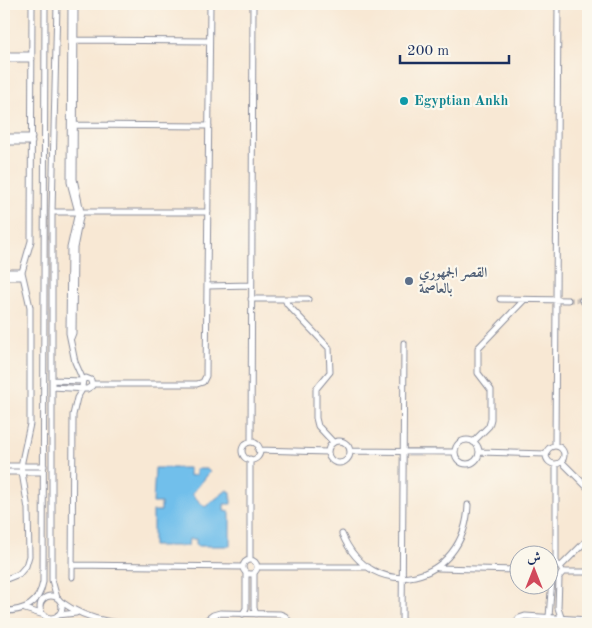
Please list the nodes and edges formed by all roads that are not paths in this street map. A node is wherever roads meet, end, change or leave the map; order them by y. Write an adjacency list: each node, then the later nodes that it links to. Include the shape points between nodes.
1 (32, 4): 12 (street)
2 (45, 4): 22 (street)
3 (57, 4): 19 (street)
4 (71, 4): 20 (street, via 70,182)
5 (75, 4): 9 (street)
6 (210, 4): 10 (street)
7 (253, 4): 27 (street)
8 (558, 4): 36 (street)
9 (75, 40): 10 (street); 14 (street)
10 (210, 41): 15 (street)
11 (4, 55): 12 (street)
12 (32, 57): 13 (street); 17 (street)
13 (4, 59)
14 (74, 125): 15 (street); 20 (street, via 74,181)
15 (209, 126): 21 (street)
16 (4, 137): 17 (street)
17 (32, 139): 18 (street); 25 (street, via 31,242)
18 (4, 142)
19 (52, 212): 20 (street); 23 (street)
20 (80, 212): 21 (street); 42 (street, via 74,248 71,338)
21 (208, 212): 28 (street)
22 (44, 238): 23 (street); 29 (street)
23 (53, 238): 30 (street)
24 (4, 272): 25 (street)
25 (22, 274): 26 (street); 61 (street, via 30,307 30,424)
26 (4, 277)
27 (251, 285): 28 (street); 31 (street)
28 (208, 286): 43 (street, via 207,374 203,382)
29 (43, 298): 30 (street); 60 (street)
30 (52, 298): 41 (street)
31 (251, 299): 32 (street); 45 (street)
32 (285, 299): 33 (street); 46 (street, via 330,348 330,372 316,389 316,418 318,426)
33 (308, 299)
34 (500, 299): 35 (street)
35 (524, 300): 36 (street); 47 (street, via 477,350 478,373 491,390 491,419 489,426)
36 (556, 300): 37 (street); 48 (street)
37 (568, 300)
38 (582, 300): 39 (street)
39 (588, 306)
40 (404, 343): 52 (street)
41 (52, 380): 42 (street); 44 (street)
42 (82, 384): 43 (street, via 88,389); 43 (street, via 88,378); 44 (street); 73 (street, via 73,415)
43 (92, 384)
44 (52, 387): 93 (street, via 52,580)
45 (251, 442): 49 (street, via 258,443); 56 (street, via 243,445 243,457)
46 (333, 442): 50 (street, via 344,442); 51 (street)
47 (473, 442): 53 (street, via 462,441); 54 (street)
48 (555, 446): 55 (street, via 548,448); 57 (street, via 563,448)
49 (258, 450): 51 (street); 56 (street, via 258,458)
50 (351, 451): 51 (street, via 347,460 341,463 332,460); 52 (street)
51 (328, 452)
52 (403, 452): 53 (street); 87 (street)
53 (455, 452): 54 (street, via 459,461 467,464 475,460)
54 (479, 452): 55 (street)
55 (547, 454): 58 (street, via 548,462)
56 (250, 460): 71 (street)
57 (562, 462): 58 (street); 64 (street)
58 (556, 464): 68 (street)
59 (4, 466): 61 (street)
60 (44, 466): 61 (street); 63 (street)
61 (21, 469): 62 (street); 63 (street); 89 (street, via 28,509 29,556 19,574)
62 (4, 472)
63 (44, 472): 92 (street)
64 (588, 488)
65 (468, 505): 70 (street, via 464,534)
66 (342, 534): 69 (street)
67 (588, 539): 72 (street)
68 (558, 546)
69 (357, 558): 76 (street); 77 (street)
70 (448, 559): 78 (street); 79 (street)
71 (250, 560): 74 (street); 75 (street)
72 (560, 563)
73 (72, 565): 74 (street); 86 (street)
74 (243, 567): 84 (street)
75 (257, 567): 76 (street); 85 (street)
76 (354, 567): 77 (street)
77 (368, 567): 87 (street)
78 (452, 567): 79 (street); 81 (street)
79 (436, 568): 87 (street)
80 (560, 568): 82 (street)
81 (510, 570)
82 (563, 572): 83 (street); 88 (street)
83 (588, 572)
84 (246, 576): 85 (street); 94 (street)
85 (254, 576): 95 (street)
86 (72, 577)
87 (402, 577): 113 (street)
88 (560, 577)
89 (4, 580)
90 (551, 596): 96 (street)
91 (558, 596): 97 (street)
92 (40, 599): 93 (street, via 50,596); 98 (street); 103 (street)
93 (59, 600): 100 (street); 104 (street, via 62,609)
94 (246, 602): 95 (street); 101 (street)
95 (254, 602): 102 (street)
96 (551, 606): 97 (street); 105 (street)
97 (558, 606): 106 (street)
98 (25, 609): 99 (street); 103 (street)
99 (4, 611)
100 (77, 613): 104 (street); 108 (street)
101 (243, 614): 102 (street); 111 (street, via 216,614)
102 (256, 614): 112 (street, via 282,615)
103 (42, 615): 104 (street, via 49,618)
104 (58, 615)
105 (550, 617): 106 (street); 114 (street, via 523,617)
106 (561, 617): 107 (street)
107 (588, 620)
108 (101, 622): 109 (street)
109 (123, 624): 110 (street)
110 (163, 624)
111 (202, 624)
112 (292, 624)
113 (402, 624)
114 (515, 624)

